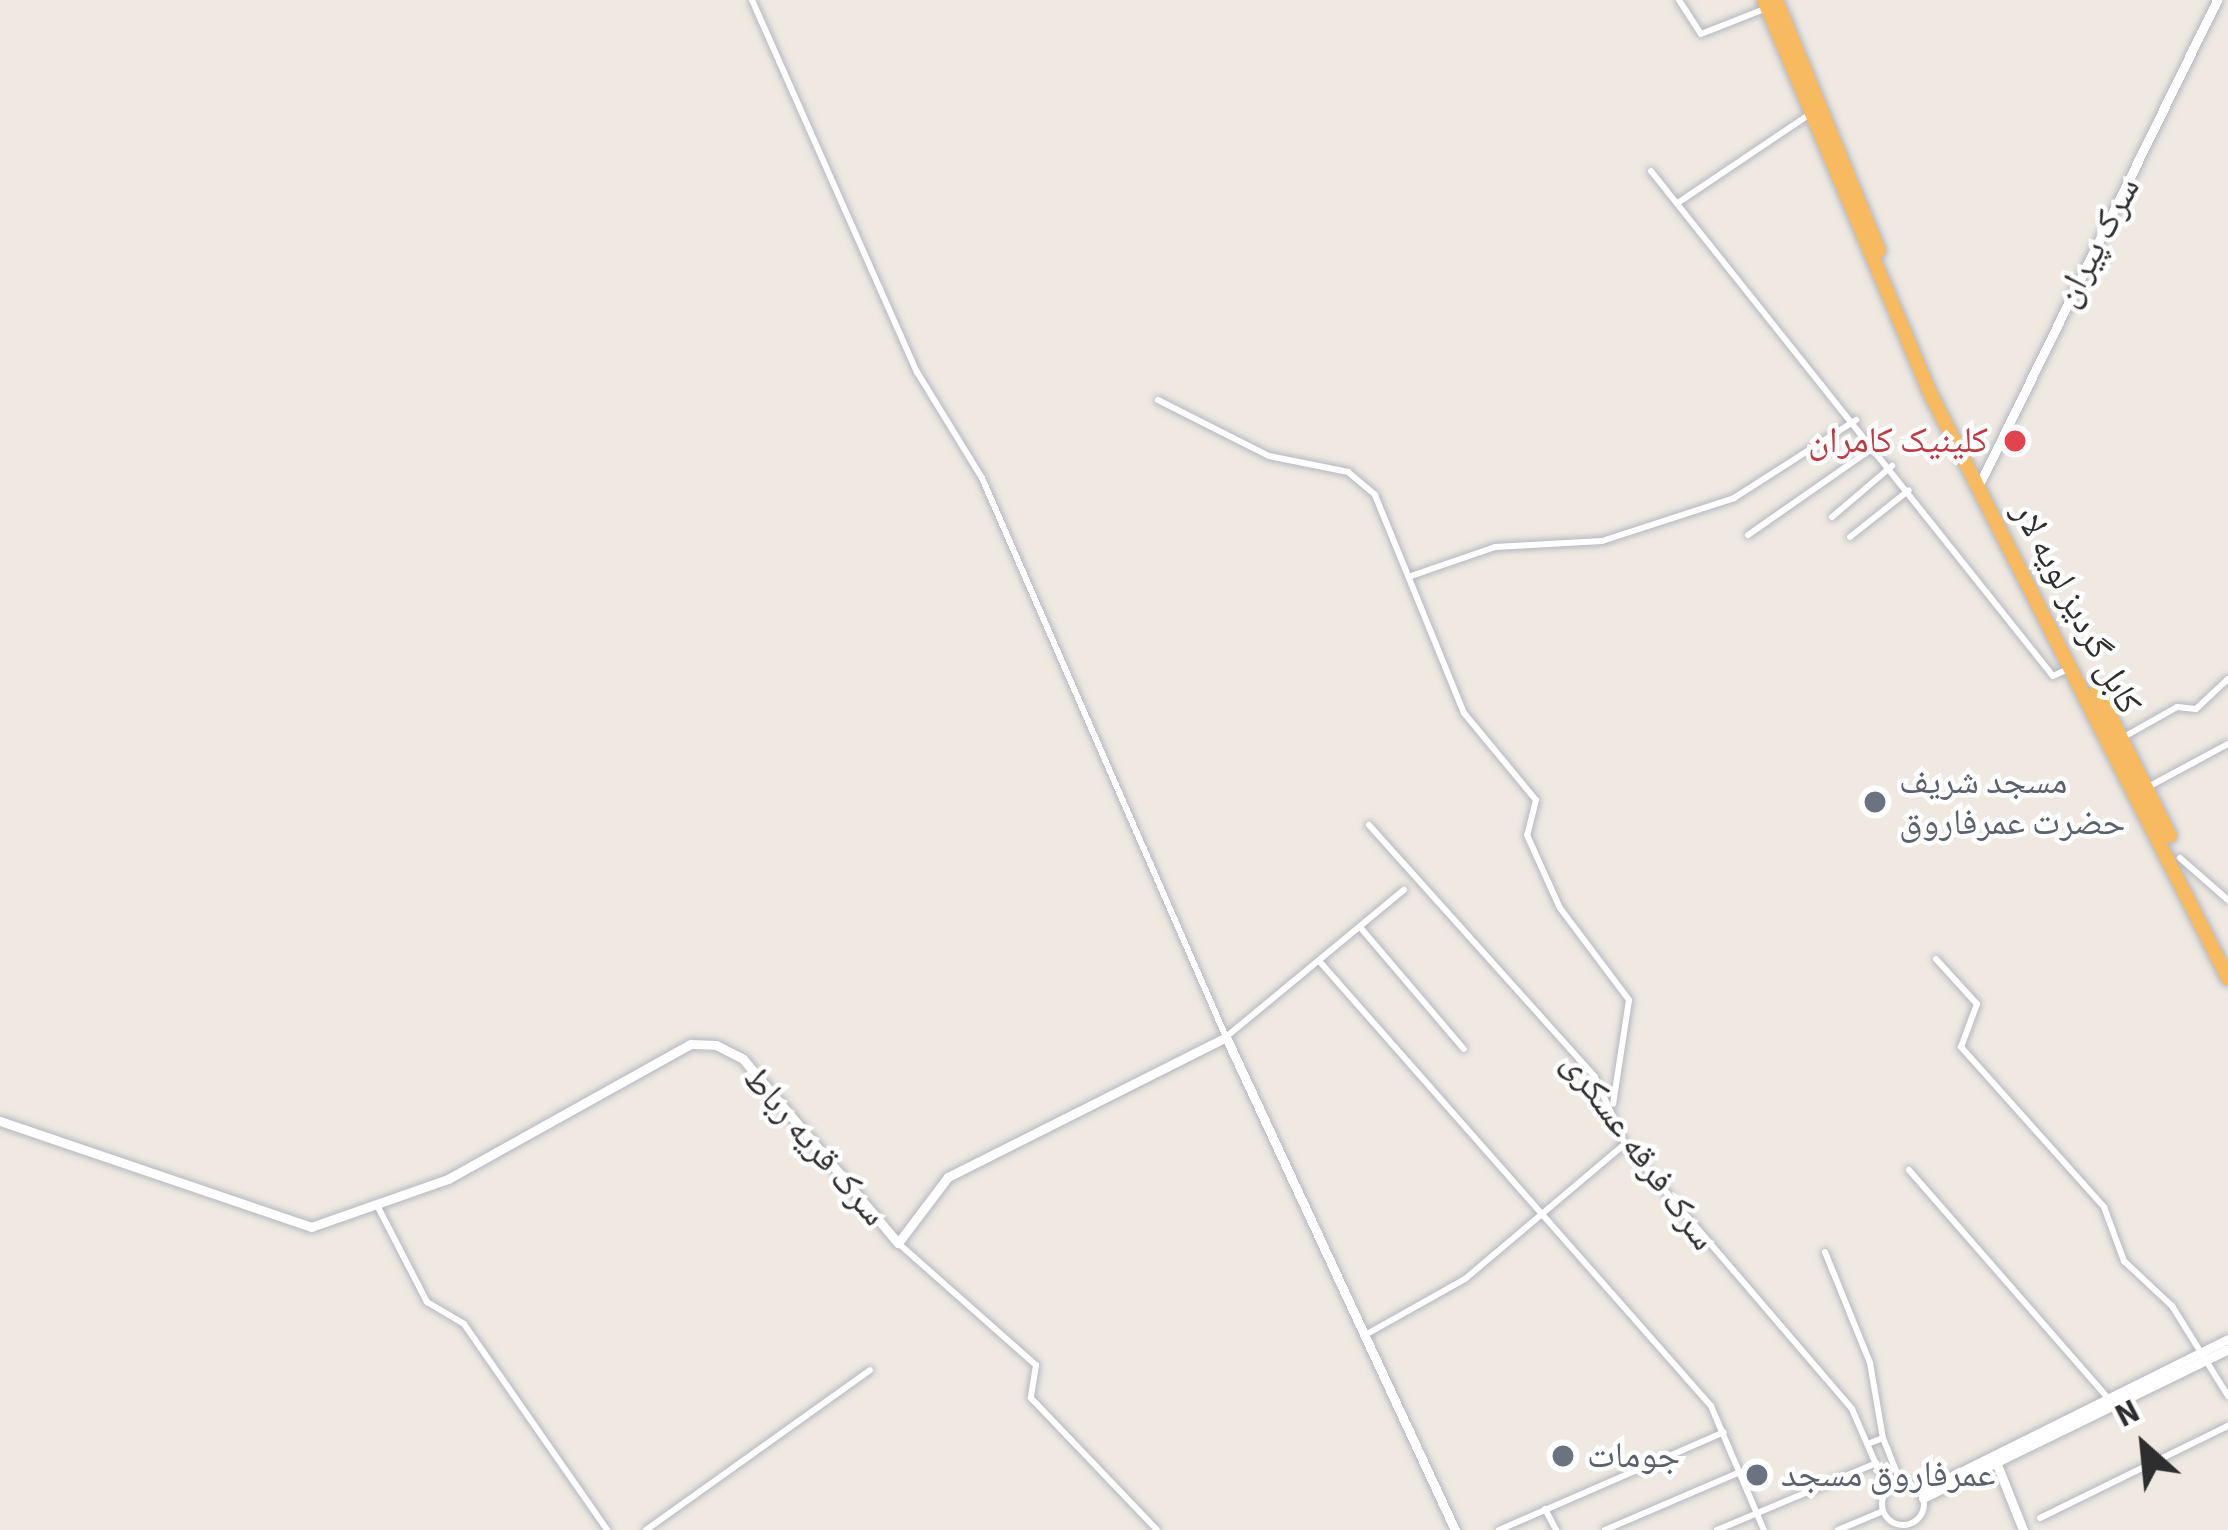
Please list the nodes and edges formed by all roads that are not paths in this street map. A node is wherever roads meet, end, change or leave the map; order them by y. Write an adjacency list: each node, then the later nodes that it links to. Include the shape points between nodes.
1 (752, 0): 32 (street, via 917,372 982,478)
2 (1679, 0): 4 (street, via 1701,34)
3 (2217, 0): 12 (street, سرک پیران)
4 (1769, 3): 5 (highway, کابل گردیز لویه لار); 12 (highway, کابل گردیز لویه لار)
5 (1812, 113): 7 (street); 12 (highway, کابل گردیز لویه لار)
6 (1652, 171): 7 (street)
7 (1679, 202): 9 (street)
8 (1158, 400): 17 (street, via 1269,456 1357,476)
9 (1856, 420): 10 (street); 17 (street, via 1734,498 1602,541 1495,547)
10 (1876, 445): 11 (street); 15 (street)
11 (1892, 466): 13 (street); 14 (street)
12 (1981, 480): 18 (highway, کابل گردیز لویه لار); 20 (highway, کابل گردیز لویه لار)
13 (1909, 490): 16 (street); 18 (street, via 2053,676)
14 (1832, 517)
15 (1748, 535)
16 (1850, 537)
17 (1409, 576): 34 (street, via 1463,713 1536,800 1527,835 1560,908 1629,1000)
18 (2074, 666): 31 (highway, کابل گردیز لویه لار)
19 (2228, 679): 20 (street, via 2196,709 2177,706)
20 (2122, 738): 22 (highway, کابل گردیز لویه لار)
21 (2228, 744): 22 (street)
22 (2148, 787): 24 (highway, کابل گردیز لویه لار)
23 (1369, 825): 34 (street, سرک فرقه عسکری)
24 (2180, 858): 26 (street); 29 (highway, کابل گردیز لویه لار)
25 (1404, 890): 27 (street)
26 (2228, 900)
27 (1360, 927): 30 (street); 33 (street)
28 (1936, 959): 45 (street, via 1977,1004 1961,1046 2104,1207 2124,1261 2172,1306)
29 (2228, 960)
30 (1320, 962): 32 (street); 39 (street)
31 (2228, 978)
32 (1226, 1037): 40 (street, سرک قریه رباط, via 948,1177); 42 (street)
33 (1464, 1049)
34 (1613, 1104): 36 (street, سرک فرقه عسکری)
35 (0, 1121): 38 (street, سرک قریه رباط, via 282,1225)
36 (1625, 1144): 39 (street); 52 (street, سرک فرقه عسکری, via 1852,1409)
37 (1909, 1169): 48 (street)
38 (379, 1209): 40 (street, سرک قریه رباط, via 691,1044 716,1045 771,1090); 65 (street, via 427,1303 464,1324 490,1376)
39 (1539, 1217): 42 (street, via 1466,1279); 50 (street)
40 (898, 1243): 67 (street, via 1036,1365 1031,1398)
41 (1825, 1252): 51 (street, via 1870,1363)
42 (1367, 1334): 68 (street)
43 (2228, 1339): 45 (street)
44 (2228, 1348): 45 (street)
45 (2198, 1358): 47 (street); 48 (street); 54 (street)
46 (870, 1370): 66 (street)
47 (2228, 1396)
48 (2108, 1398): 58 (street)
49 (2228, 1426): 62 (street)
50 (1724, 1432): 55 (street); 59 (street)
51 (1883, 1438): 52 (street); 56 (street)
52 (1869, 1444): 53 (street, سرک فرقه عسکری)
53 (1876, 1462): 57 (street, سرک فرقه عسکری); 61 (street)
54 (1996, 1462): 58 (street); 75 (street)
55 (1740, 1472): 61 (street); 71 (street)
56 (1901, 1483): 57 (street); 58 (street)
57 (1887, 1490): 60 (street)
58 (1922, 1495): 63 (street)
59 (1545, 1509): 69 (street); 70 (street)
60 (1883, 1511): 64 (street); 74 (street)
61 (1757, 1513): 72 (street); 73 (street)
62 (2040, 1518)
63 (1917, 1526): 64 (street)
64 (1905, 1528)
65 (607, 1530)
66 (646, 1530)
67 (1157, 1530)
68 (1455, 1530)
69 (1499, 1530)
70 (1556, 1530)
71 (1605, 1530)
72 (1717, 1530)
73 (1764, 1530)
74 (1838, 1530)
75 (2023, 1530)

